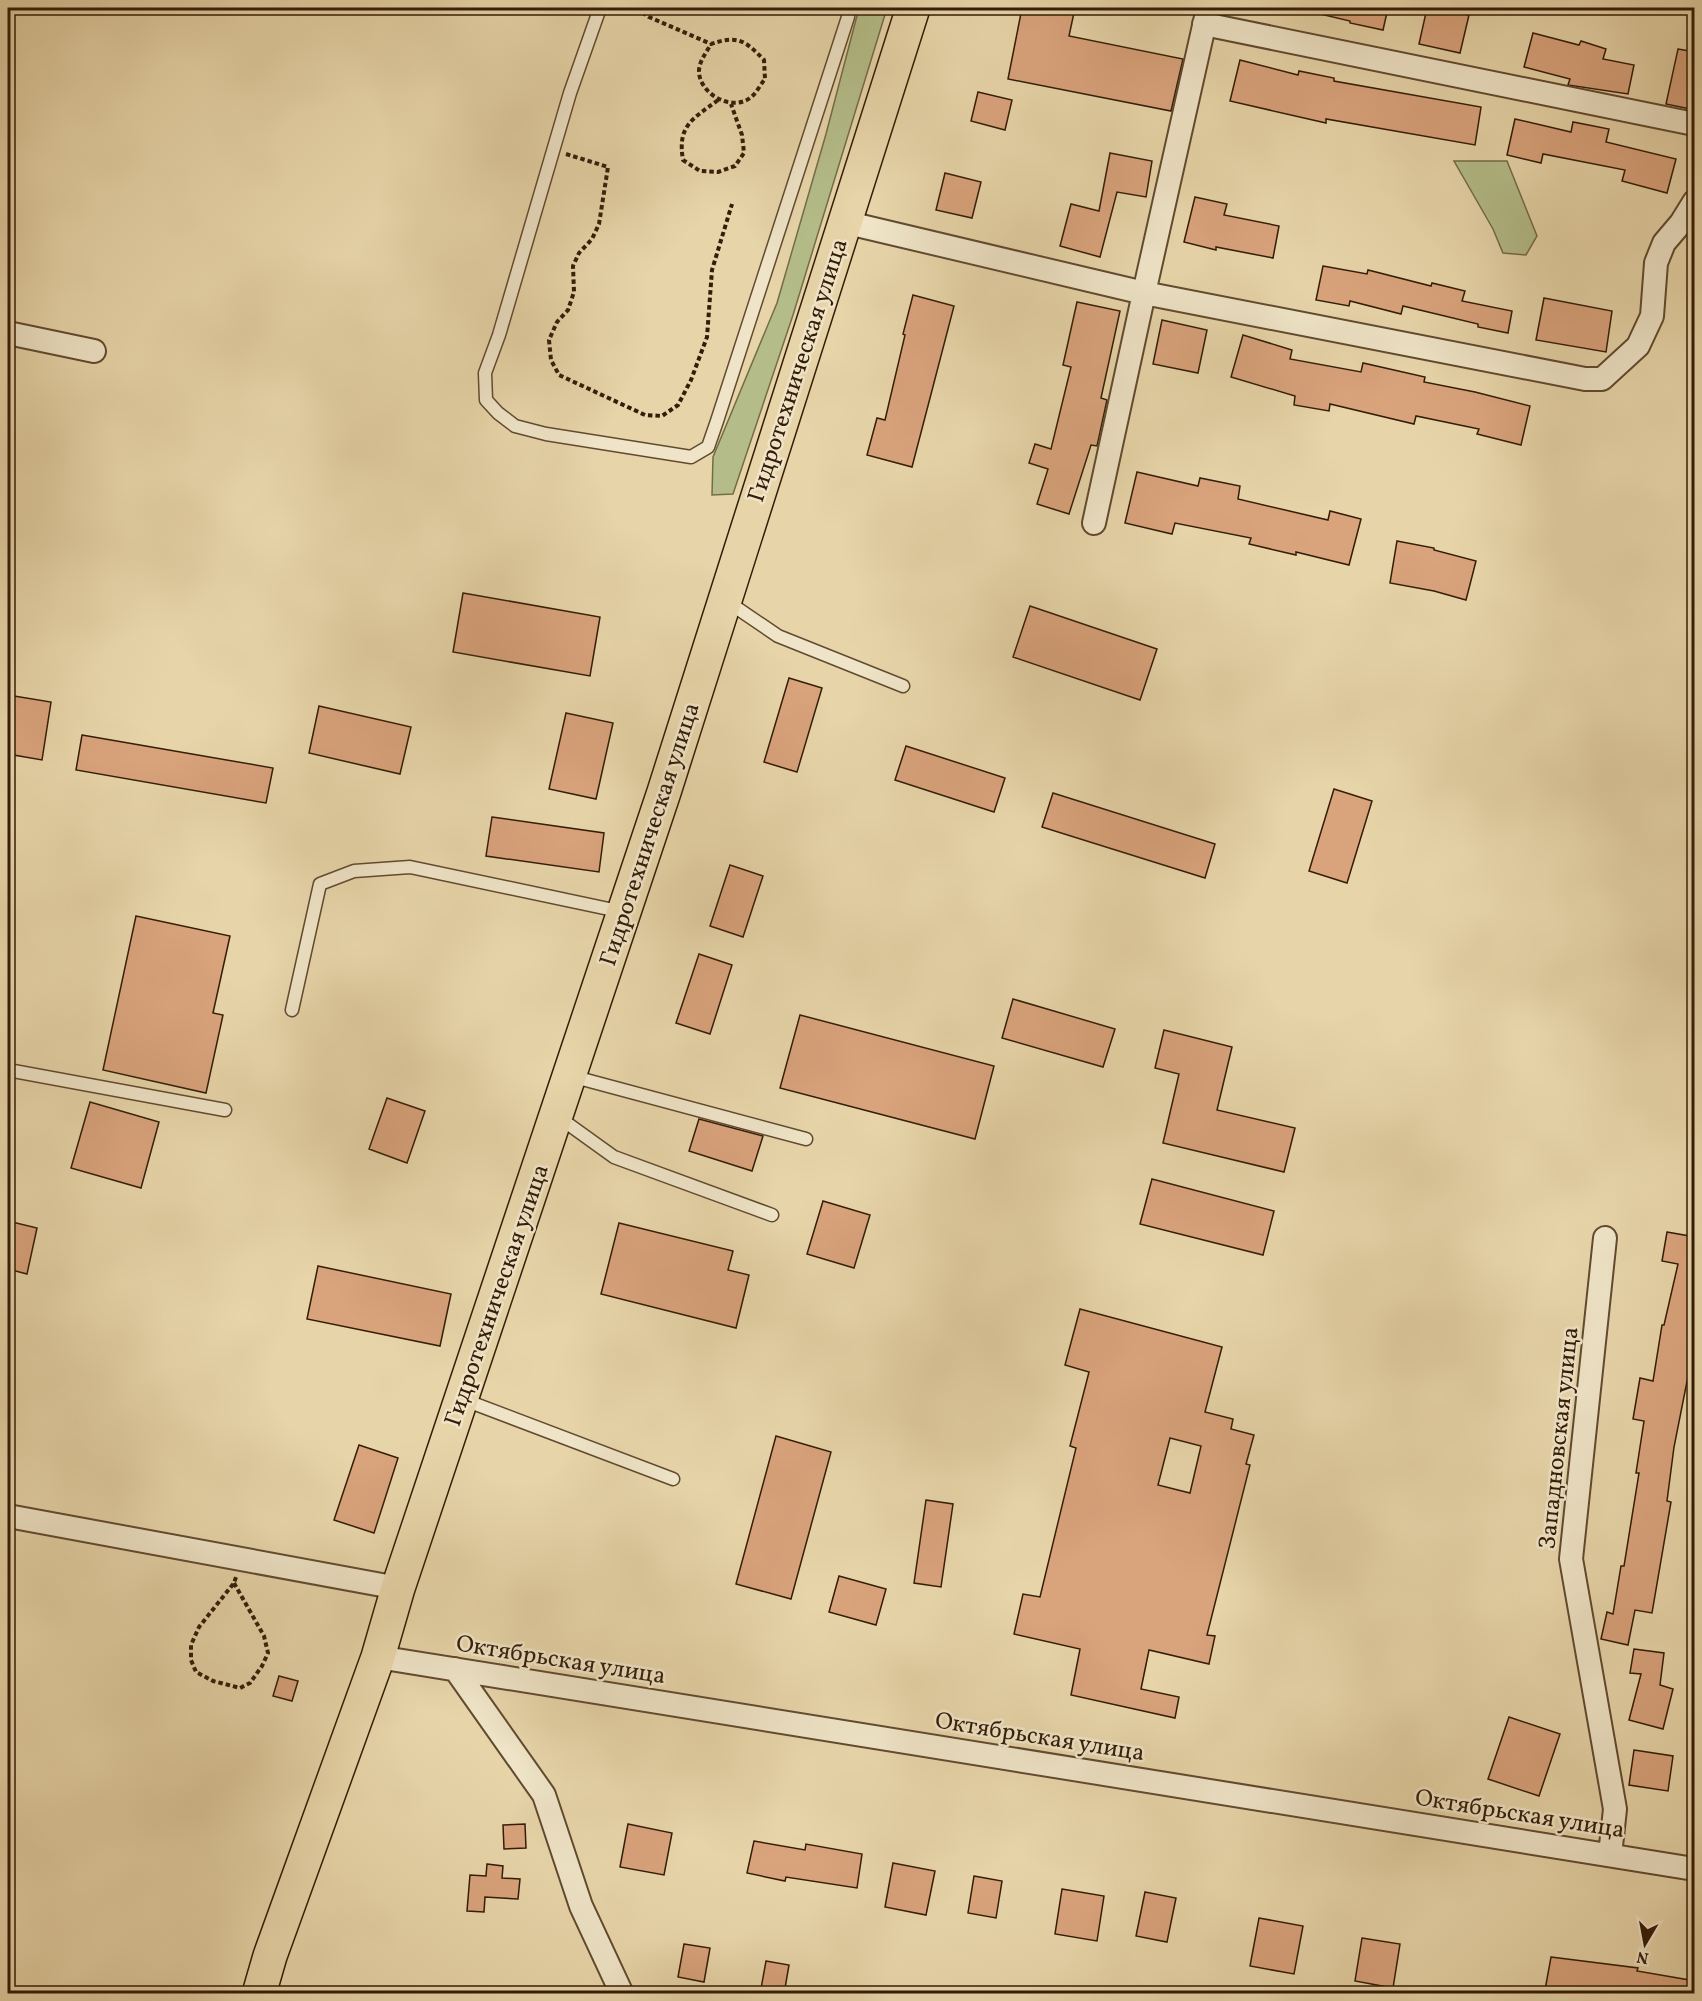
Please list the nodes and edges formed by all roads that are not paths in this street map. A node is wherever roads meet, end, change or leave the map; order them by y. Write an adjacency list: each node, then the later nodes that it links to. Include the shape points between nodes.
1 (600, 8): 2 (lane, via 570,93 485,373 486,400 515,426 691,457 708,447 849,17)
2 (847, 8)
3 (913, 8): 7 (main road, Гидротехническая улица)
4 (1206, 16): 5 (street); 8 (street)
5 (1695, 124)
6 (1695, 202): 8 (street, via 1664,243 1656,263 1652,316 1638,346 1602,379 1585,379)
7 (844, 222): 8 (street); 12 (main road, Гидротехническая улица)
8 (1144, 293): 11 (street)
9 (8, 333): 10 (street)
10 (94, 351)
11 (1094, 524)
12 (724, 600): 13 (lane, via 778,636); 14 (main road, Гидротехническая улица)
13 (903, 686)
14 (624, 912): 15 (lane, via 410,867 354,871 320,884); 17 (main road, Гидротехническая улица)
15 (292, 1010)
16 (8, 1071): 18 (lane)
17 (569, 1075): 19 (main road, Гидротехническая улица); 20 (lane)
18 (225, 1110)
19 (556, 1115): 21 (lane, via 614,1157); 23 (main road, Гидротехническая улица)
20 (806, 1139)
21 (772, 1215)
22 (1605, 1238): 29 (street, Западновская улица, via 1571,1559 1615,1809)
23 (461, 1399): 24 (lane); 26 (main road, Гидротехническая улица)
24 (673, 1479)
25 (8, 1516): 26 (street)
26 (398, 1588): 27 (main road, Гидротехническая улица)
27 (378, 1657): 28 (street, Октябрьская улица); 31 (main road, Гидротехническая улица)
28 (455, 1669): 29 (street, Октябрьская улица); 32 (street, via 544,1795 581,1906)
29 (1610, 1855): 30 (street, Октябрьская улица)
30 (1695, 1869)
31 (259, 1994)
32 (622, 1994)

